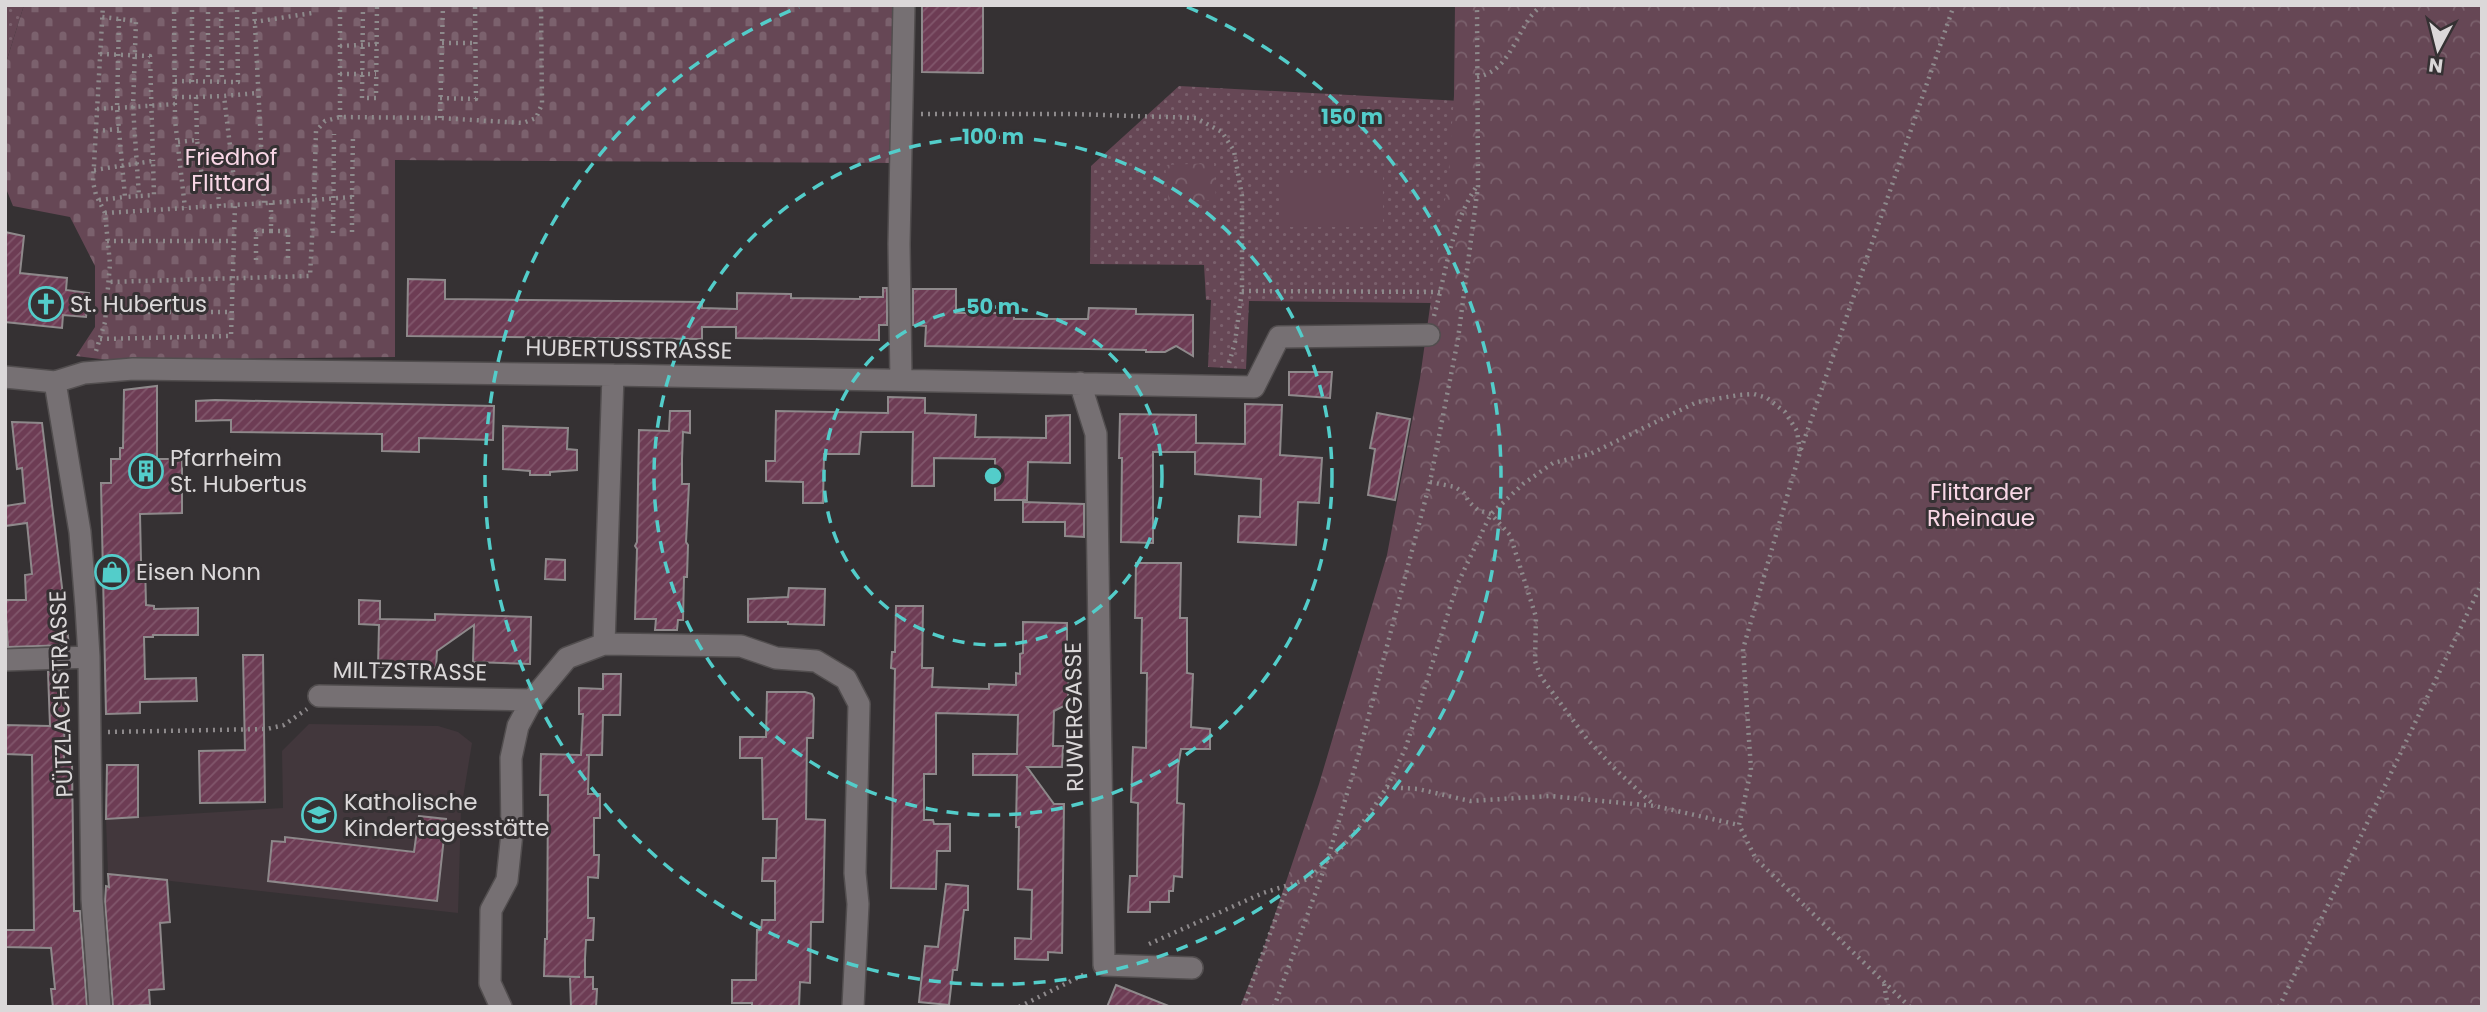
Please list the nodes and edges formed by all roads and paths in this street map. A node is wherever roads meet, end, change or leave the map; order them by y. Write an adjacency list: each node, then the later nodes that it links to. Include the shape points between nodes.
1 (103, 5): 19 (path)
2 (174, 5): 34 (path)
3 (192, 5): 35 (path)
4 (208, 5): 36 (path)
5 (221, 5): 37 (path)
6 (237, 5): 37 (path, via 238,82)
7 (254, 5): 21 (path)
8 (340, 5): 26 (path)
9 (363, 5): 25 (path)
10 (377, 5): 24 (path)
11 (443, 5): 22 (path)
12 (475, 5): 23 (path)
13 (541, 5): 50 (path, via 542,104 536,118 523,123)
14 (904, 5): 48 (street)
15 (1477, 5): 33 (path)
16 (1541, 5): 33 (path, via 1508,57 1487,75)
17 (1954, 5): 97 (path)
18 (312, 13): 21 (path)
19 (102, 17): 20 (path); 27 (path)
20 (119, 19): 28 (path); 29 (path, via 136,21)
21 (254, 22): 38 (path)
22 (442, 43): 23 (path); 42 (path)
23 (476, 43): 42 (path, via 476,99)
24 (377, 44): 25 (path); 32 (path)
25 (362, 45): 26 (path); 30 (path)
26 (340, 46): 31 (path)
27 (100, 54): 28 (path); 47 (path)
28 (118, 55): 29 (path); 46 (path)
29 (134, 55): 44 (path, via 150,56); 45 (path)
30 (362, 73): 31 (path); 32 (path); 32 (path, via 362,98 376,98)
31 (340, 74): 49 (path)
32 (376, 74)
33 (1477, 77): 61 (path)
34 (175, 81): 35 (path); 40 (path)
35 (192, 82): 36 (path)
36 (208, 82): 37 (path)
37 (222, 82)
38 (257, 93): 39 (path); 69 (path)
39 (223, 96): 41 (path); 62 (path, via 235,188)
40 (175, 97): 41 (path); 43 (path)
41 (196, 97): 55 (path)
42 (440, 98): 50 (path)
43 (175, 104): 44 (path); 56 (path)
44 (150, 106): 45 (path); 57 (path)
45 (133, 107): 46 (path); 58 (path)
46 (117, 108): 47 (path); 51 (path)
47 (97, 109): 52 (path)
48 (902, 112): 84 (path, via 1196,118 1222,132 1234,151 1242,196); 93 (street)
49 (340, 117): 50 (path); 68 (path, via 325,121 316,131)
50 (440, 118)
51 (119, 129): 52 (path); 59 (path)
52 (96, 131): 60 (path)
53 (334, 134): 66 (path)
54 (353, 135): 65 (path)
55 (197, 140): 56 (path); 62 (path, via 204,192)
56 (178, 142): 73 (path)
57 (153, 161): 58 (path); 63 (path, via 154,195)
58 (136, 163): 59 (path); 63 (path)
59 (122, 165): 60 (path); 64 (path)
60 (94, 170): 67 (path)
61 (1478, 186): 85 (path, via 1462,213); 98 (path, via 1458,339)
62 (218, 190): 72 (path)
63 (139, 196): 64 (path)
64 (125, 197): 67 (path)
65 (352, 197): 66 (path); 76 (path)
66 (334, 199): 68 (path); 77 (path)
67 (99, 200): 74 (path)
68 (314, 200): 70 (path); 82 (path, via 310,276)
69 (264, 203): 70 (path); 71 (path)
70 (271, 203): 75 (path)
71 (235, 205): 72 (path); 79 (path)
72 (219, 206): 73 (path)
73 (185, 208): 74 (path)
74 (105, 213): 78 (path)
75 (271, 231): 80 (path, via 288,231); 81 (path, via 256,231)
76 (352, 232)
77 (333, 233)
78 (107, 241): 79 (path); 83 (path)
79 (233, 241): 82 (path)
80 (288, 259)
81 (256, 260)
82 (232, 278): 83 (path); 87 (path)
83 (108, 282): 86 (path)
84 (1242, 291): 85 (path); 96 (path, via 1230,364)
85 (1440, 292): 88 (path)
86 (106, 312): 87 (path); 89 (path)
87 (231, 312): 89 (path, via 231,336)
88 (1429, 335): 96 (street, HUBERTUSSTRASSE, via 1279,337 1254,387)
89 (100, 339): 90 (path)
90 (84, 373): 91 (street, HUBERTUSSTRASSE, via 133,369); 94 (street, HUBERTUSSTRASSE)
91 (613, 375): 93 (street, HUBERTUSSTRASSE); 101 (street)
92 (5, 377): 94 (street, HUBERTUSSTRASSE)
93 (901, 380): 95 (street, HUBERTUSSTRASSE)
94 (55, 382): 102 (street, PÜTZLACHSTRASSE, via 80,532)
95 (1080, 383): 96 (street, HUBERTUSSTRASSE); 111 (street, RUWERGASSE, via 1096,434 1104,965)
96 (1217, 385)
97 (1800, 452): 99 (path, via 1797,431 1785,412 1767,398 1754,394 1697,402 1590,454 1553,463); 109 (path, via 1743,649 1751,770)
98 (1430, 482): 99 (path, via 1455,487 1478,510); 110 (path)
99 (1492, 514): 107 (path, via 1457,585 1406,747); 108 (path, via 1510,535 1528,588 1536,617 1535,661 1541,677 1587,739)
100 (2482, 583): 120 (path)
101 (604, 644): 105 (street, via 567,658); 115 (street, via 741,646 776,658 816,661 845,679 859,704)
102 (89, 657): 103 (street); 106 (street, PÜTZLACHSTRASSE)
103 (5, 660)
104 (318, 696): 105 (street, MILTZSTRASSE); 106 (path, MILTZSTRASSE, via 301,715 267,729)
105 (532, 700): 114 (street, via 518,726 511,758 507,880 491,910 490,983)
106 (90, 732): 113 (street, PÜTZLACHSTRASSE, via 92,885)
107 (1387, 787): 108 (path, via 1470,801 1550,796); 110 (path, via 1368,816)
108 (1655, 806): 109 (path)
109 (1739, 825): 112 (path, via 1756,859)
110 (1327, 861): 116 (path, via 1308,879 1289,884); 117 (path)
111 (1192, 968)
112 (1883, 982): 118 (path); 119 (path)
113 (100, 1007)
114 (501, 1007)
115 (853, 1007)
116 (1243, 1007)
117 (1274, 1007)
118 (1888, 1007)
119 (1910, 1007)
120 (2279, 1007)

